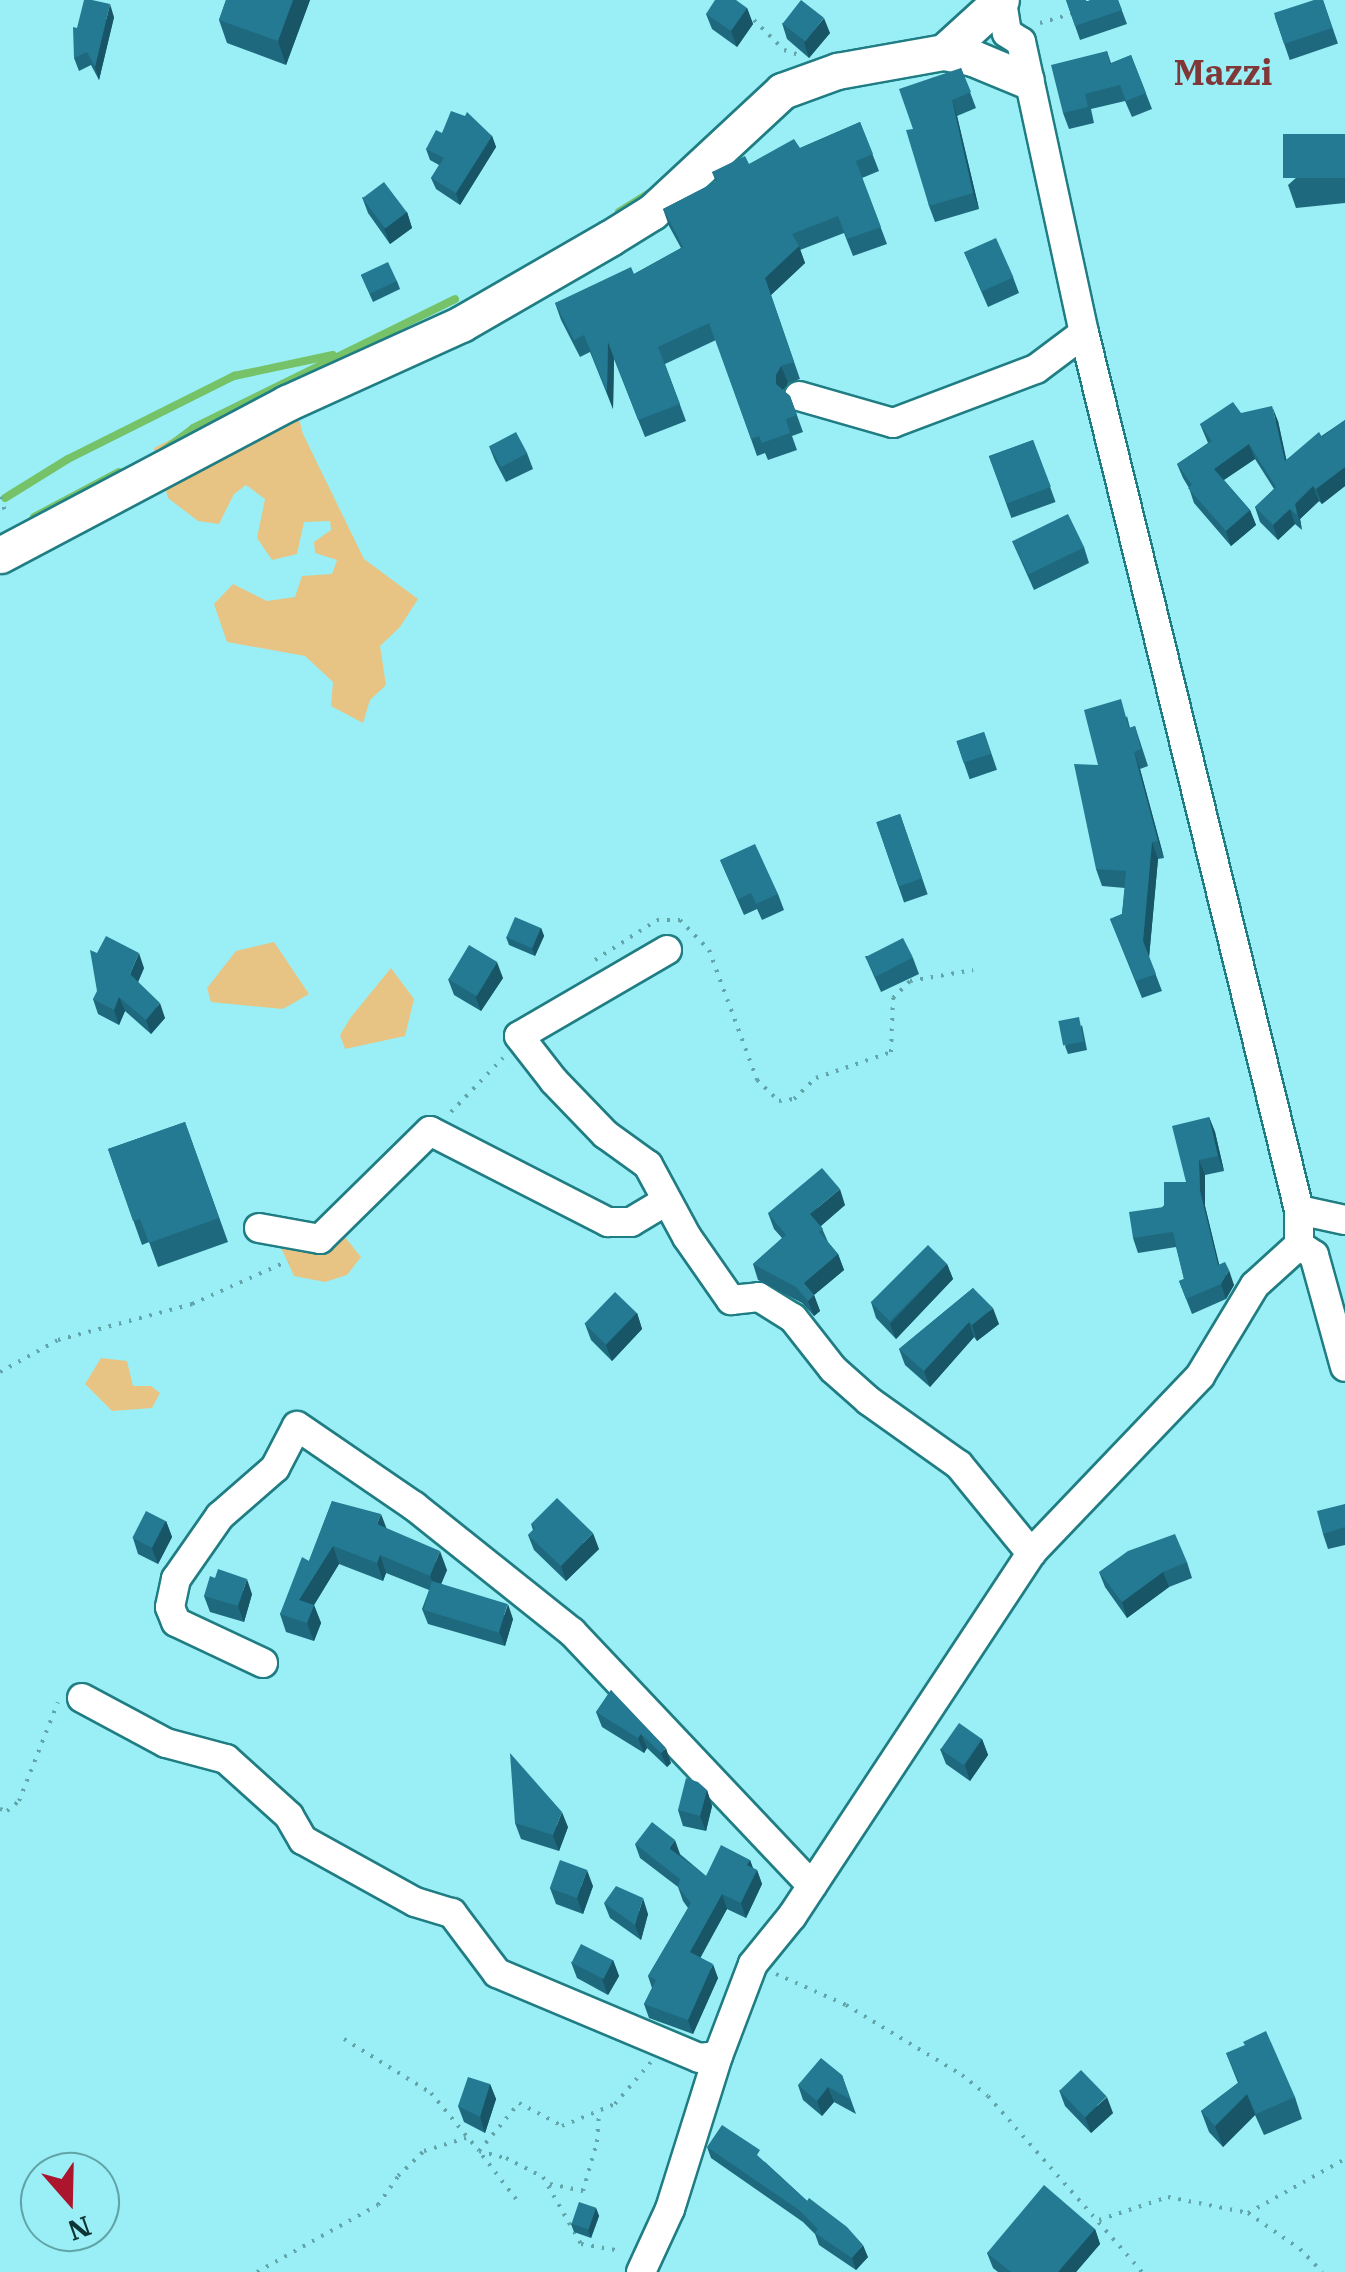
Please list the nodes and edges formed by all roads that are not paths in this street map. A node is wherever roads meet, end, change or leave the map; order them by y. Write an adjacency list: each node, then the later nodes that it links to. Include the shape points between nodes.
1 (1003, 11): 2 (street); 3 (street, via 1020,42)
2 (944, 52): 3 (street); 6 (street, via 837,72 782,91 652,212 577,257 461,324 287,403)
3 (1026, 80): 4 (street)
4 (1084, 333): 5 (street, via 1036,369 894,423); 9 (street)
5 (799, 396)
6 (0, 554)
7 (666, 950): 8 (street, via 520,1036 605,1134 648,1164)
8 (666, 1201): 11 (street, via 631,1222 608,1222 430,1131 320,1239); 14 (street, via 732,1300 759,1296 793,1318 868,1401 960,1465)
9 (1299, 1210): 10 (street); 12 (street)
10 (1345, 1220)
11 (259, 1228)
12 (1299, 1245): 13 (street, via 1314,1255); 14 (street, via 1256,1285 1200,1376)
13 (1345, 1367)
14 (1031, 1553): 17 (street)
15 (263, 1663): 17 (street, via 176,1622 170,1606 176,1579 220,1516 275,1468 297,1426 414,1506 572,1632)
16 (82, 1698): 18 (street, via 166,1743 226,1759 289,1816 302,1840 415,1902 452,1913 497,1973 698,2058)
17 (812, 1886): 18 (street, via 753,1964)
18 (718, 2056): 19 (street, via 670,2209)
19 (641, 2272)

